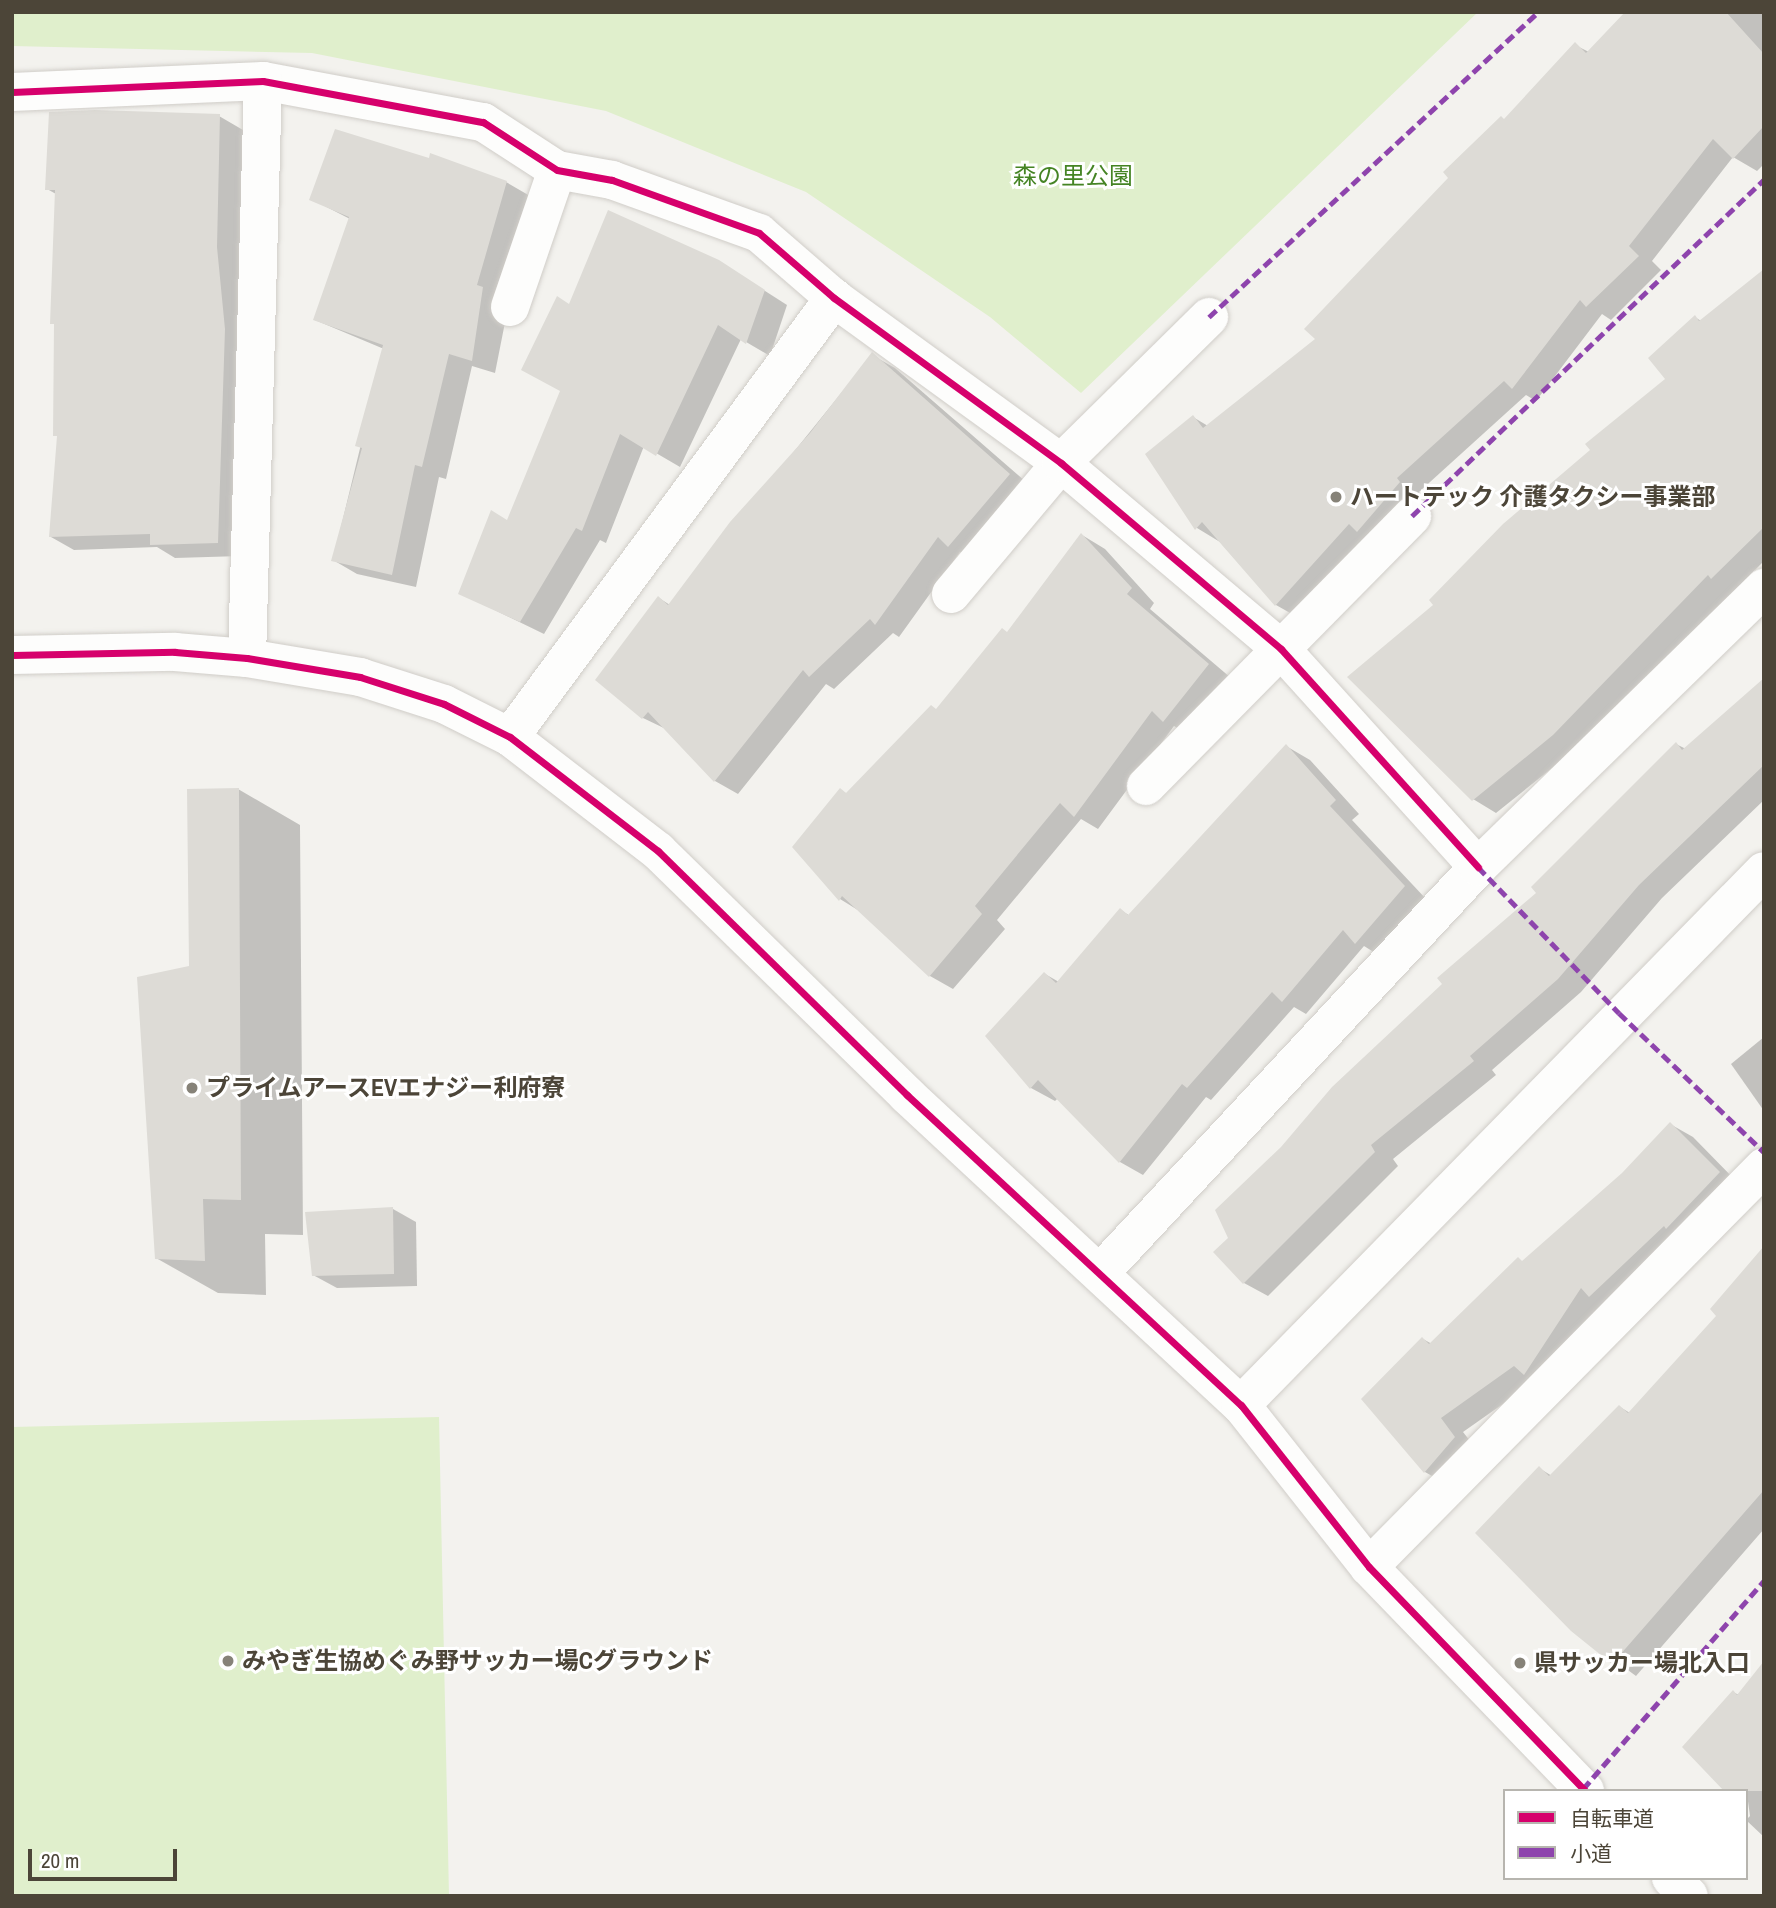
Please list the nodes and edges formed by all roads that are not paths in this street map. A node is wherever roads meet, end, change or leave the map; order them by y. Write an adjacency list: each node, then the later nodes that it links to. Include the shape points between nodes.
1 (263, 81): 2 (street); 3 (street, via 483,122); 13 (street)
2 (12, 92)
3 (557, 170): 4 (street, via 612,180 759,233); 5 (street)
4 (834, 298): 7 (street); 14 (street)
5 (510, 307)
6 (1209, 317): 7 (street)
7 (1061, 463): 10 (street); 11 (street)
8 (1412, 516): 11 (street)
9 (1764, 588): 16 (street)
10 (951, 594)
11 (1281, 649): 15 (street); 16 (street)
12 (12, 655): 13 (street, via 174,652)
13 (247, 658): 14 (street, via 360,677 444,704)
14 (510, 737): 19 (street, via 658,851 907,1095)
15 (1146, 786)
16 (1478, 867): 19 (street)
17 (1764, 871): 20 (street, via 1619,1013)
18 (1764, 1167): 21 (street)
19 (1101, 1272): 20 (street)
20 (1241, 1405): 21 (street)
21 (1369, 1567): 22 (street)
22 (1583, 1789)
23 (1673, 1880): 24 (street)
24 (1689, 1896)

